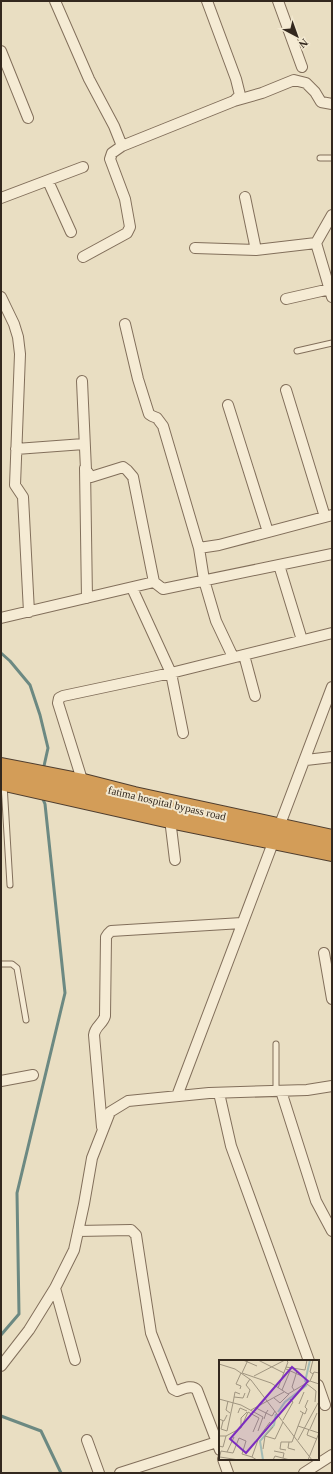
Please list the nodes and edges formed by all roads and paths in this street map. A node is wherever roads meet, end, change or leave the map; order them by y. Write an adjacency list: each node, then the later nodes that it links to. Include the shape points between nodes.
1 (56, 1): 9 (street, via 89,79)
2 (207, 1): 6 (street, via 236,80 240,95)
3 (278, 1): 5 (street)
4 (1, 52): 8 (street)
5 (302, 67)
6 (234, 101): 7 (street, via 294,80 306,83 321,102); 9 (street)
7 (332, 104)
8 (28, 118)
9 (122, 146): 21 (street, via 112,153 110,160 125,199 129,230)
10 (320, 158): 11 (lane)
11 (332, 158)
12 (83, 167): 13 (street)
13 (48, 180): 15 (street); 17 (street)
14 (245, 197): 20 (street)
15 (1, 198)
16 (332, 215): 18 (street)
17 (71, 232)
18 (316, 243): 20 (street); 22 (street)
19 (195, 248): 20 (street)
20 (256, 250)
21 (84, 257)
22 (329, 277): 23 (street)
23 (331, 293): 25 (street)
24 (1, 297): 26 (street)
25 (286, 299)
26 (3, 308): 34 (street, via 14,324 20,354)
27 (125, 324): 38 (street, via 149,414 157,418 163,426)
28 (332, 343): 29 (lane)
29 (297, 351)
30 (82, 380): 33 (street)
31 (286, 390): 36 (street)
32 (228, 405): 37 (street)
33 (84, 444): 34 (street); 35 (street)
34 (16, 449): 45 (street, via 15,485 22,497)
35 (85, 464): 42 (street, via 90,477 123,468 133,477); 44 (street)
36 (329, 516): 37 (street)
37 (268, 532): 38 (street)
38 (199, 548): 41 (street)
39 (332, 554): 40 (street)
40 (279, 564): 41 (street); 48 (street)
41 (204, 580): 42 (street, via 163,589); 50 (street, via 216,621)
42 (154, 582): 43 (street)
43 (132, 588): 44 (street); 51 (street)
44 (87, 598): 45 (street)
45 (29, 612): 46 (street)
46 (1, 618)
47 (332, 633): 48 (street)
48 (302, 640): 49 (street)
49 (244, 655): 50 (street); 53 (street)
50 (233, 657): 51 (street)
51 (171, 673): 54 (street); 58 (street, via 59,698 58,703)
52 (332, 687): 56 (street)
53 (256, 696)
54 (183, 733)
55 (332, 758): 56 (street)
56 (306, 760): 61 (street)
57 (2, 777): 58 (highway, fatima hospital bypass road); 59 (highway, fatima hospital bypass road); 65 (lane)
58 (83, 783): 59 (highway, fatima hospital bypass road)
59 (132, 803): 60 (highway, fatima hospital bypass road); 61 (highway, fatima hospital bypass road)
60 (170, 819): 61 (highway, fatima hospital bypass road); 64 (street)
61 (276, 833): 62 (highway, fatima hospital bypass road); 63 (highway, fatima hospital bypass road); 66 (street)
62 (332, 839)
63 (332, 852)
64 (175, 860)
65 (10, 885)
66 (242, 923): 77 (street); 78 (street, via 108,934 105,1016 94,1035)
67 (324, 953): 69 (street)
68 (1, 964): 70 (lane, via 12,964 17,968)
69 (332, 999)
70 (26, 1020)
71 (276, 1044): 75 (lane)
72 (33, 1075): 73 (street)
73 (1, 1081)
74 (332, 1086): 75 (street)
75 (278, 1091): 76 (street); 79 (street, via 316,1201)
76 (219, 1093): 77 (street); 84 (street, via 231,1146)
77 (177, 1096): 78 (street, via 128,1101 110,1112)
78 (103, 1131): 80 (street, via 92,1158)
79 (329, 1218): 81 (street)
80 (78, 1230): 82 (street, via 74,1250); 89 (street, via 131,1230 136,1235 153,1338 173,1389 177,1391 195,1387)
81 (332, 1231)
82 (55, 1288): 83 (street); 85 (street, via 29,1330)
83 (75, 1360)
84 (309, 1360)
85 (1, 1366)
86 (319, 1388): 87 (street)
87 (325, 1405)
88 (87, 1440): 92 (street)
89 (219, 1444): 93 (street)
90 (332, 1455): 95 (street)
91 (223, 1460): 94 (street)
92 (99, 1473)
93 (120, 1473)
94 (228, 1473)
95 (304, 1473)

